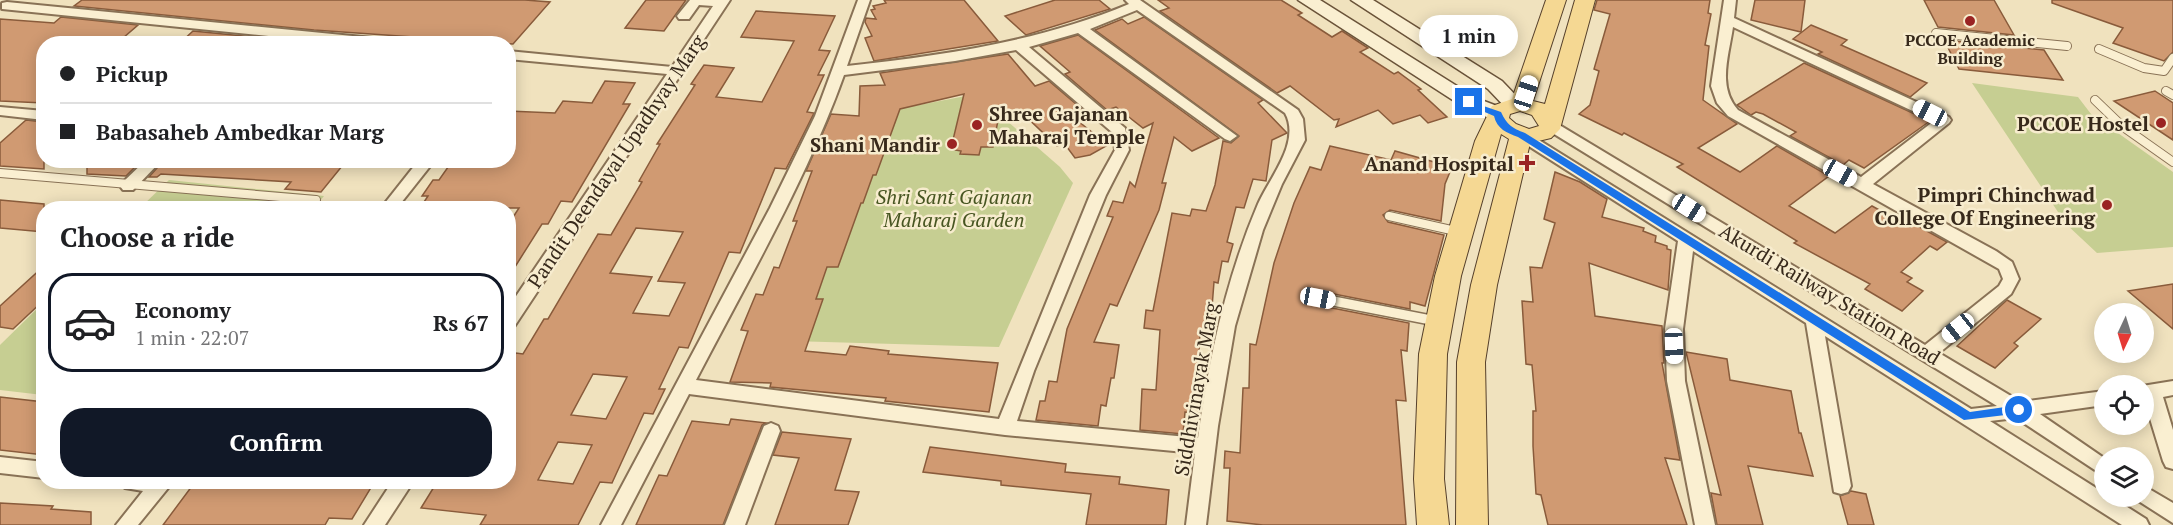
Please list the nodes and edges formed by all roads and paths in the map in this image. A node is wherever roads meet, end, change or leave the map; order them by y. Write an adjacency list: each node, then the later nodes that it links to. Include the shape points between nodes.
1 (864, 0): 21 (street)
2 (1307, 0): 23 (main road, via 1469,102)
3 (1360, 0): 23 (main road, via 1496,85)
4 (1556, 0): 23 (main road)
5 (1585, 0): 26 (main road)
6 (1731, 0): 11 (street)
7 (723, 2): 10 (street, via 696,0); 20 (street, Pandit Deendayal Upadhyay Marg)
8 (1135, 2): 12 (street); 54 (street, Siddhivinayak Marg, via 1291,110 1299,129 1298,140 1267,198 1236,289 1214,384)
9 (7, 5): 14 (street)
10 (684, 16)
11 (1728, 20): 33 (street, via 1718,86 1724,103 1757,128); 33 (street, via 1944,120)
12 (1081, 28): 16 (street); 28 (street)
13 (1936, 33): 15 (lane)
14 (314, 36)
15 (2067, 46)
16 (1022, 47): 21 (street); 52 (street, via 1120,131 1123,140)
17 (2099, 49): 18 (lane, via 2144,68 2164,70)
18 (2173, 58)
19 (516, 59): 20 (street)
20 (675, 71): 41 (street, Pandit Deendayal Upadhyay Marg)
21 (839, 71): 45 (street, via 778,208)
22 (2095, 100): 29 (lane, via 2129,133)
23 (1508, 110): 26 (main road, via 1540,110); 27 (main road, via 1509,130); 38 (main road, via 1486,141)
24 (2, 113): 25 (street)
25 (36, 115)
26 (1551, 124): 27 (main road, via 1541,135); 44 (street, Akurdi Railway Station Road)
27 (1521, 135): 39 (street, Akurdi Railway Station Road); 70 (main road, via 1484,285 1472,362)
28 (1230, 136)
29 (2173, 162)
30 (147, 168): 34 (street)
31 (421, 168): 36 (street)
32 (0, 173): 34 (lane)
33 (1861, 185): 44 (street, via 2006,266 2011,279 2005,290)
34 (128, 186): 35 (lane)
35 (316, 200)
36 (394, 201)
37 (1389, 216): 38 (lane)
38 (1460, 232): 43 (main road)
39 (1686, 239): 42 (street, Akurdi Railway Station Road); 71 (street, via 1674,329 1676,381)
40 (1318, 298): 43 (lane)
41 (516, 310)
42 (1814, 321): 51 (street, Akurdi Railway Station Road); 59 (street)
43 (1439, 322): 69 (main road, via 1433,354)
44 (1927, 353): 50 (street, Akurdi Railway Station Road)
45 (684, 386): 52 (street); 66 (street)
46 (2173, 388): 47 (street)
47 (2154, 391)
48 (2094, 399): 50 (street)
49 (2154, 409): 56 (street)
50 (2019, 410): 51 (street); 55 (street, Akurdi Railway Station Road)
51 (1968, 417): 72 (street, Akurdi Railway Station Road)
52 (1005, 427): 54 (street)
53 (771, 431): 67 (street)
54 (1205, 446): 68 (street, Siddhivinayak Marg)
55 (2094, 461)
56 (2173, 461)
57 (0, 465): 58 (street)
58 (36, 469)
59 (1841, 486)
60 (157, 489): 64 (street)
61 (398, 489): 65 (street)
62 (2154, 501): 63 (street)
63 (2173, 514)
64 (126, 525)
65 (374, 525)
66 (611, 525)
67 (735, 525)
68 (1196, 525)
69 (1433, 525)
70 (1472, 525)
71 (1705, 525)
72 (2139, 525)

